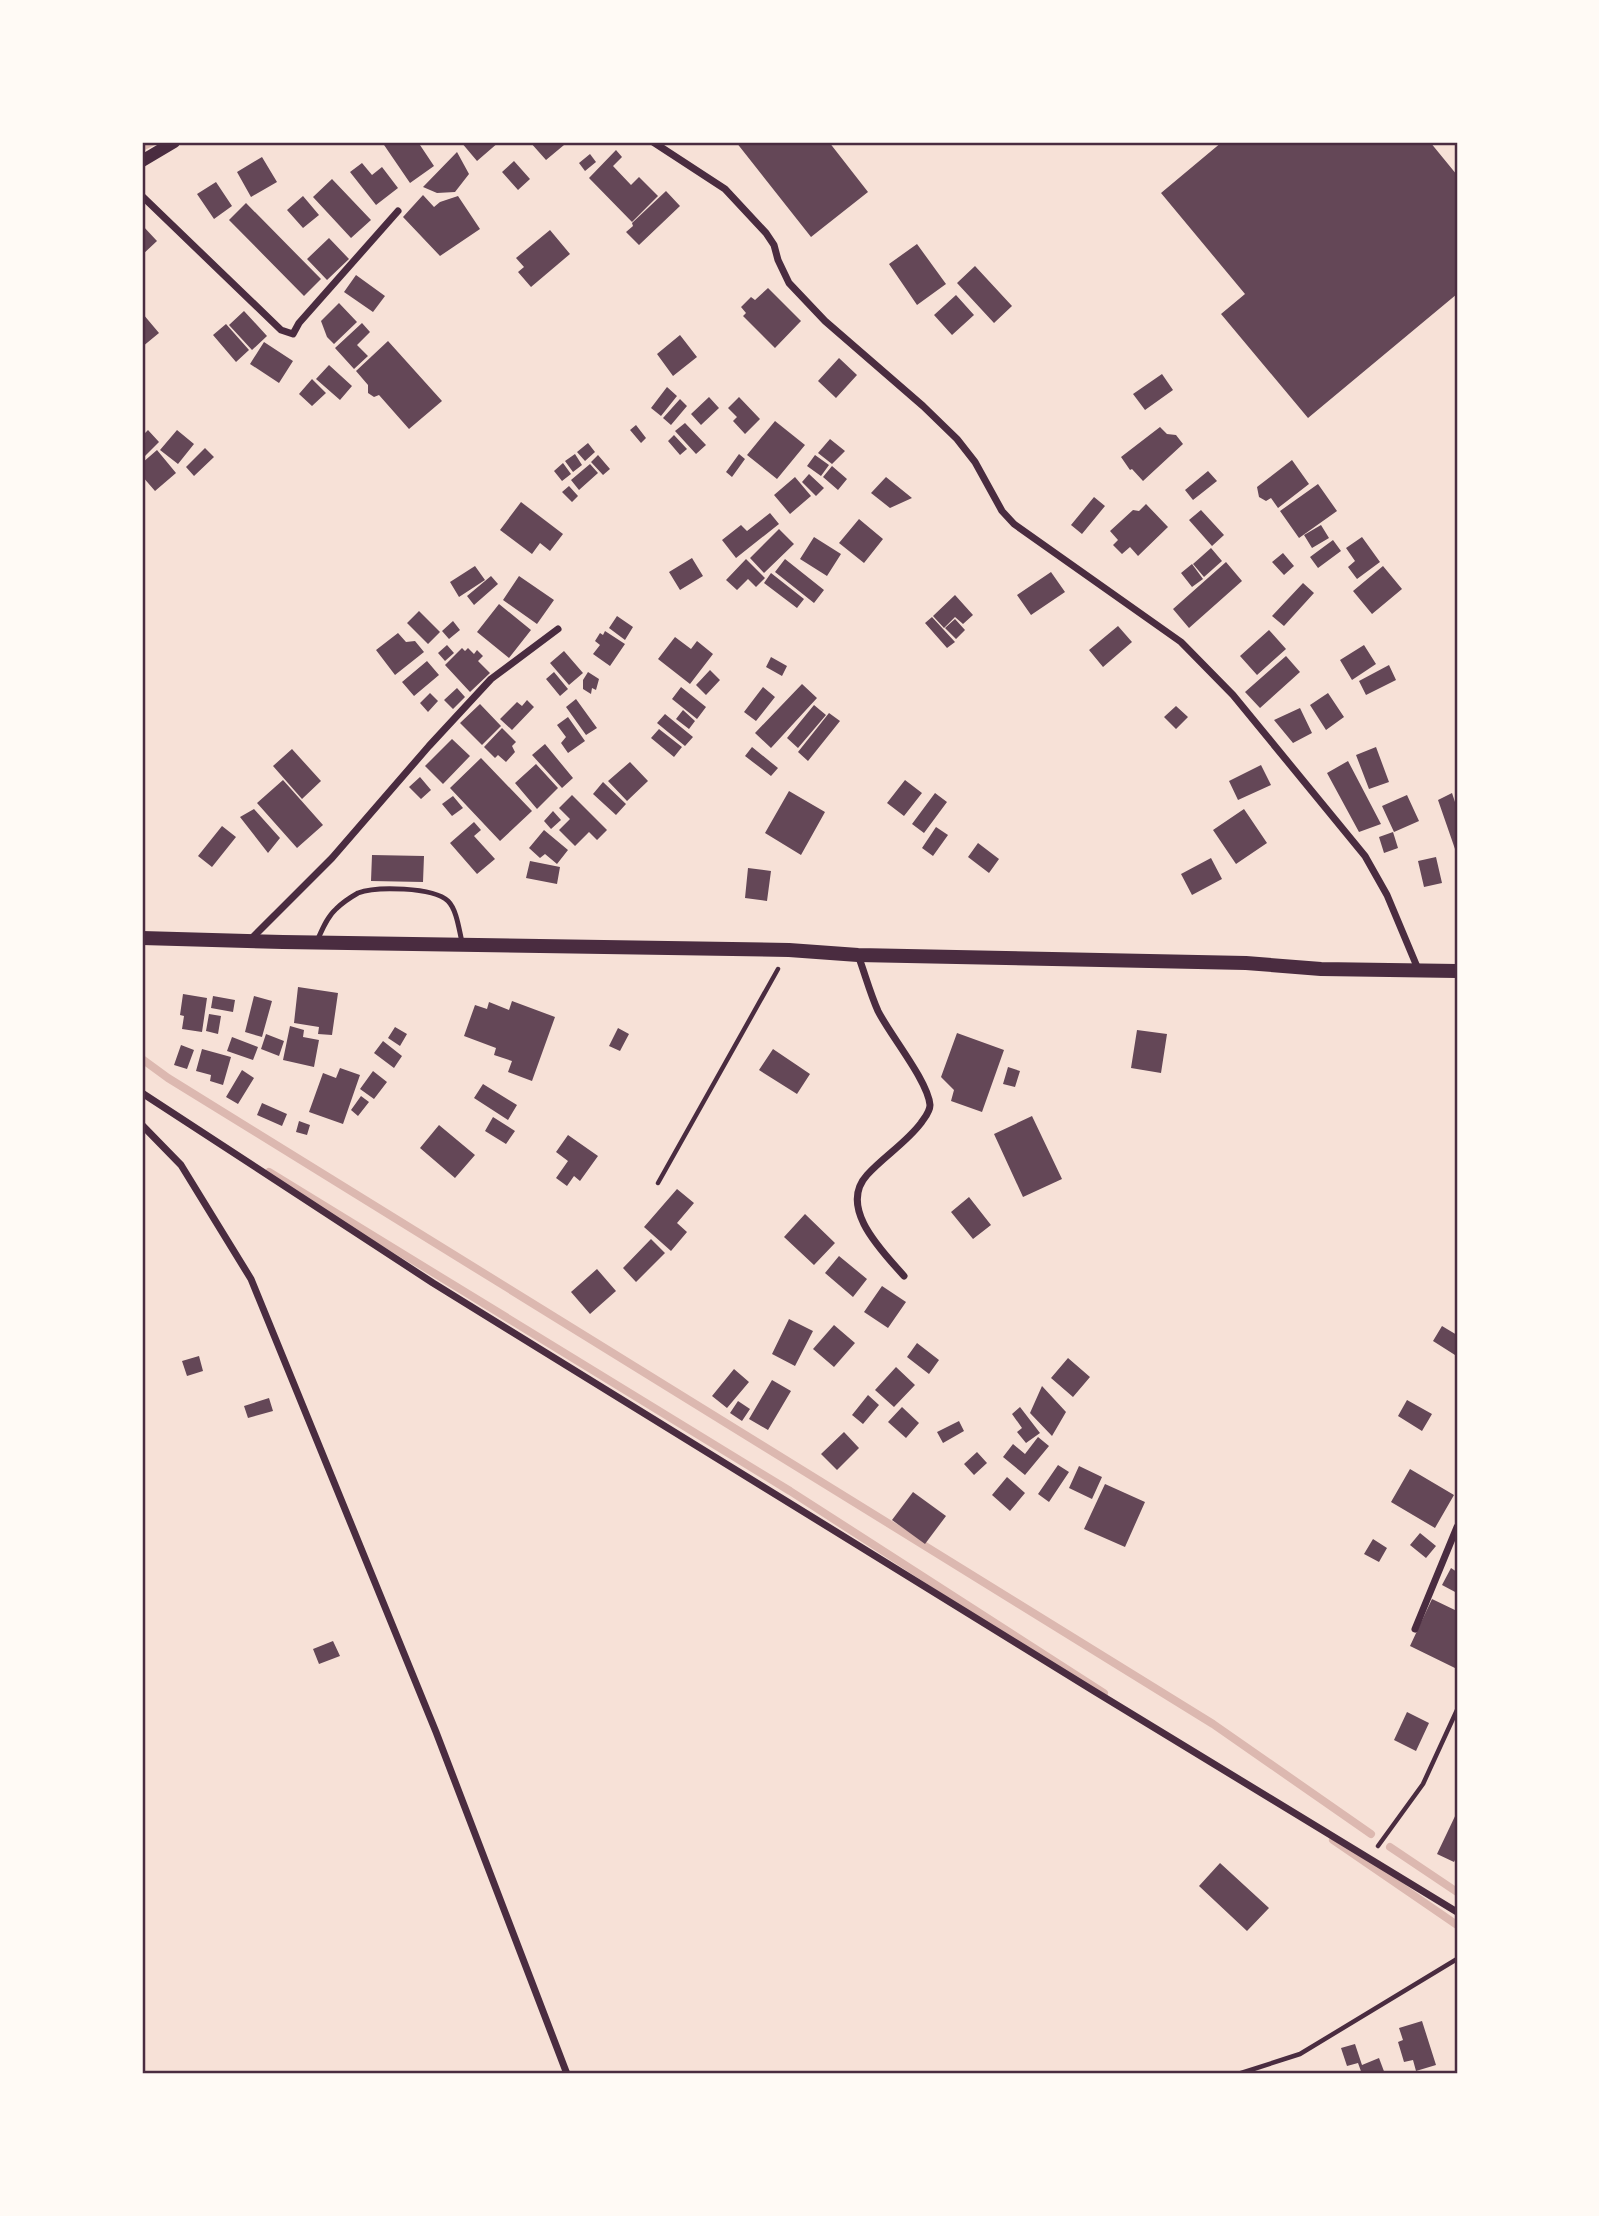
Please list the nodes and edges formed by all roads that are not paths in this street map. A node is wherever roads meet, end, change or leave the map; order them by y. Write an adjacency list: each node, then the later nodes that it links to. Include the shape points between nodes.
1 (174, 142): 3 (street)
2 (653, 142): 12 (street, via 725,189 766,233 789,283 957,439 1014,524 1181,642 1233,695 1365,856)
3 (142, 161)
4 (142, 196): 5 (street, via 281,330 293,334)
5 (398, 211)
6 (558, 629): 8 (street, via 491,679 332,858)
7 (142, 938): 8 (main road)
8 (250, 940): 9 (main road)
9 (316, 943): 10 (main road); 10 (lane, via 329,917 360,892 413,889 448,902)
10 (462, 945): 11 (main road)
11 (858, 955): 12 (main road); 16 (street, via 878,1011 930,1104 917,1129 864,1178 858,1198 869,1235)
12 (1418, 969): 13 (main road)
13 (1457, 971)
14 (142, 1093): 19 (street, via 433,1283)
15 (142, 1125): 20 (street, via 181,1165 251,1279 436,1732)
16 (904, 1276)
17 (1457, 1527): 18 (street)
18 (1415, 1629)
19 (1457, 1912)
20 (567, 2074)

